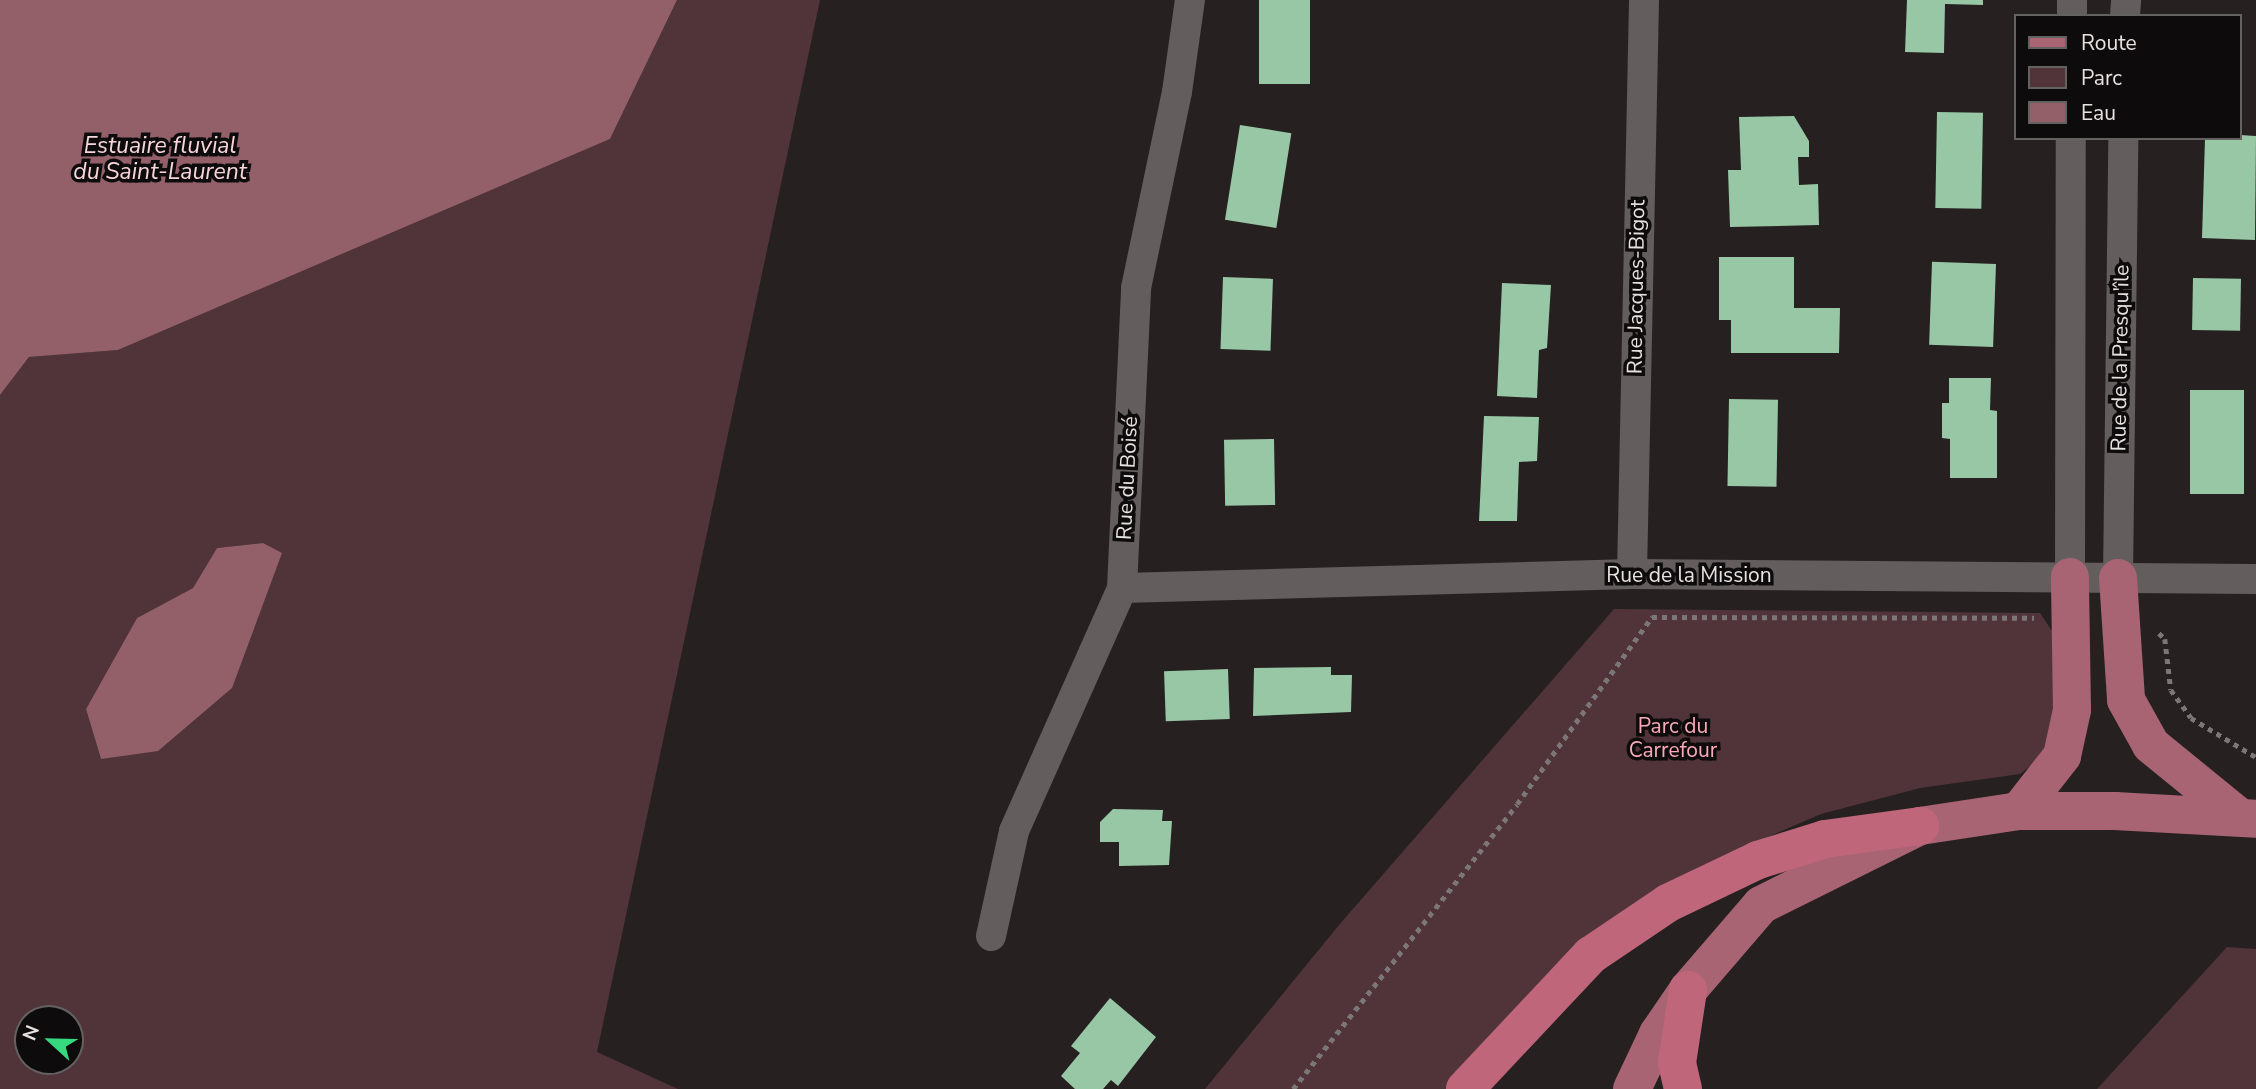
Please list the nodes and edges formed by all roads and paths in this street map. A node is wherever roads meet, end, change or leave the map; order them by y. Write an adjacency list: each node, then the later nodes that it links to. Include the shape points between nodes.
1 (1190, 0): 9 (street, Rue du Boisé, via 1177,92 1136,288)
2 (1644, 0): 5 (street, Rue Jacques-Bigot)
3 (2071, 140): 6 (street)
4 (2123, 140): 7 (street, Rue de la Presqu'île)
5 (1632, 573): 6 (street, Rue de la Mission); 9 (street, Rue de la Mission)
6 (2070, 577): 7 (street, Rue de la Mission); 10 (main road)
7 (2118, 578): 8 (street, Rue de la Mission); 11 (main road)
8 (2256, 579)
9 (1122, 588): 16 (street, Rue du Boisé, via 1014,831)
10 (2071, 618): 13 (main road, via 2072,710 2062,756); 18 (path, via 1652,617 1517,804)
11 (2120, 618): 12 (path, via 2148,619 2165,639 2171,690 2191,718); 14 (main road, via 2126,700 2151,745)
12 (2256, 757)
13 (2019, 811): 14 (main road); 15 (main road)
14 (2247, 818)
15 (1920, 826): 17 (main road, via 1761,905); 19 (highway, via 1825,839 1758,860 1668,903 1591,955)
16 (991, 936)
17 (1688, 990): 20 (main road, via 1658,1034); 21 (highway, via 1677,1063)
18 (1293, 1089)
19 (1465, 1089)
20 (1632, 1089)
21 (1683, 1089)

